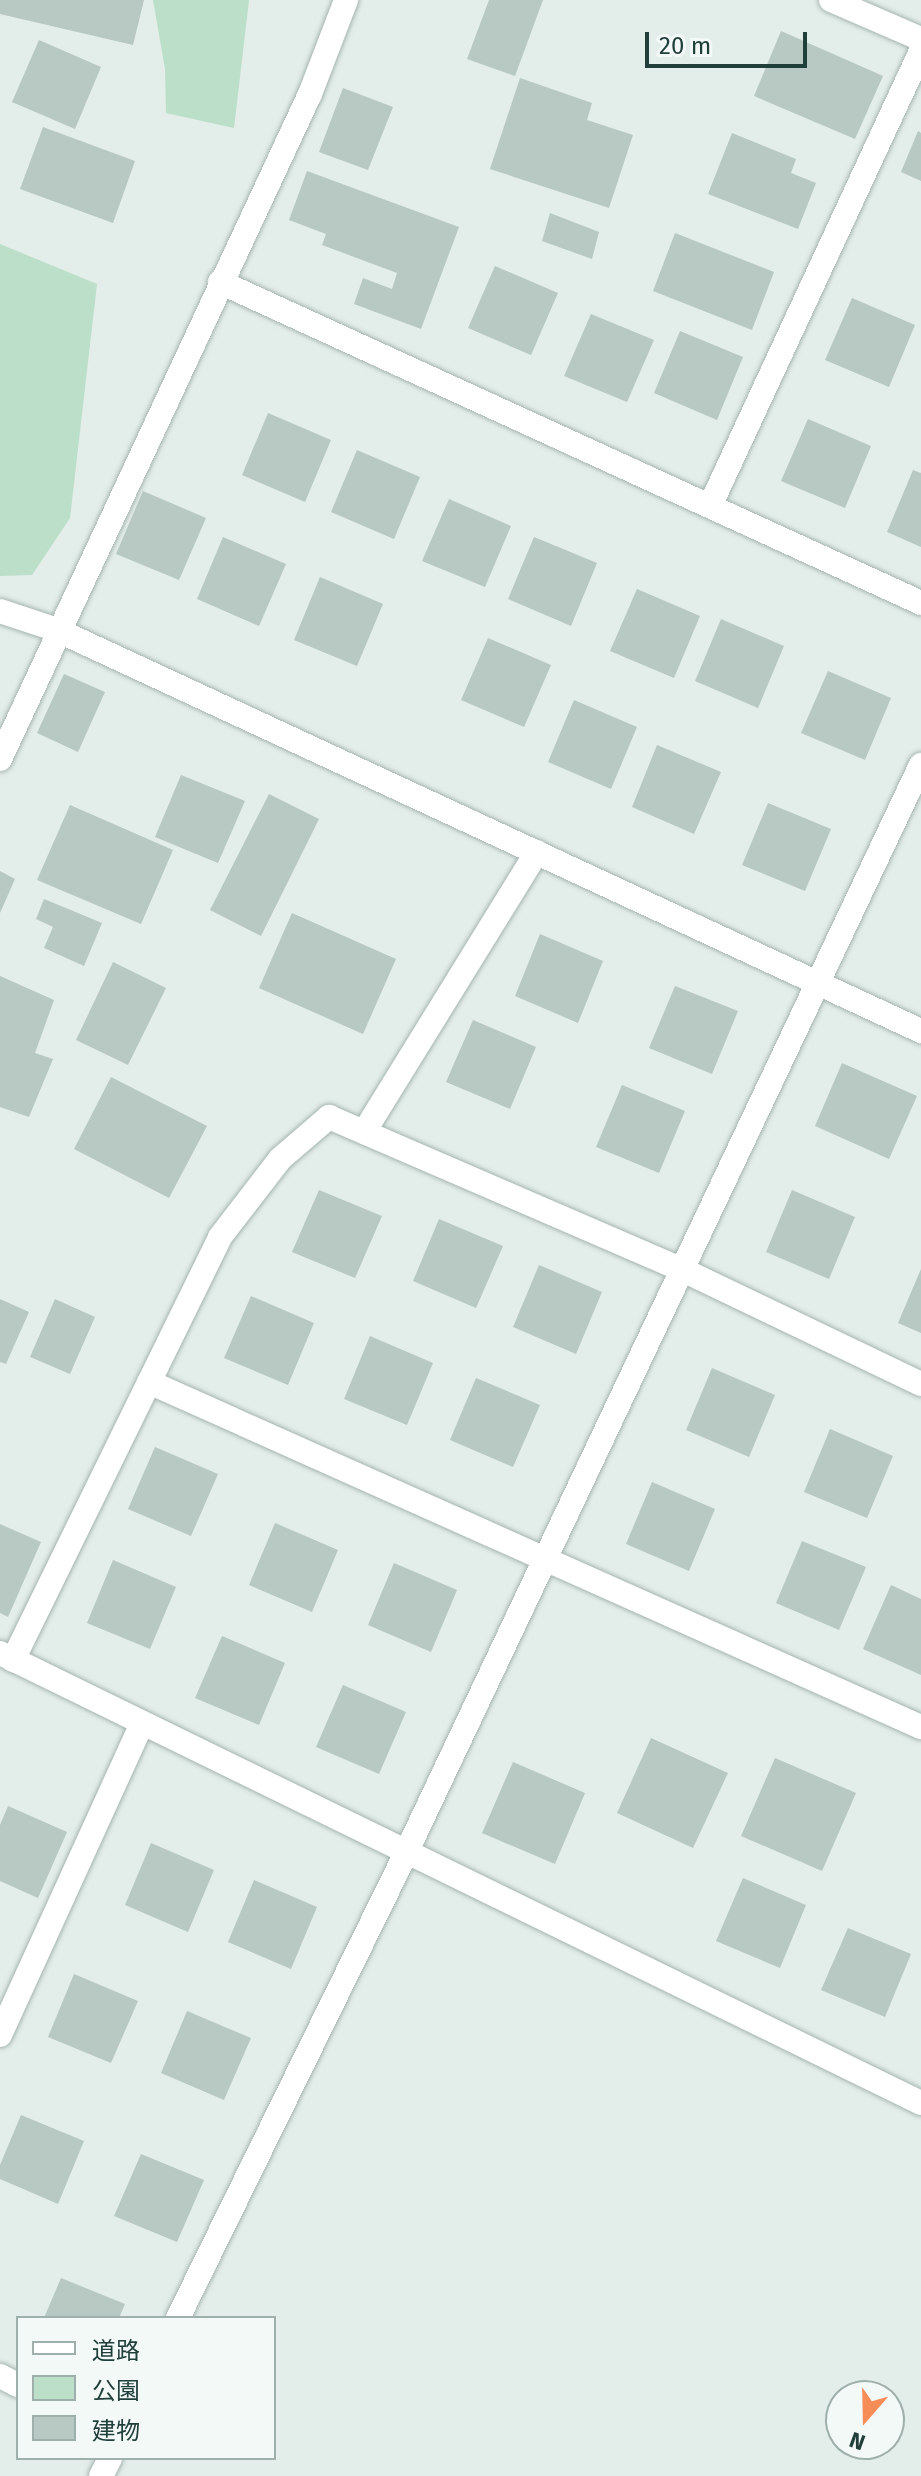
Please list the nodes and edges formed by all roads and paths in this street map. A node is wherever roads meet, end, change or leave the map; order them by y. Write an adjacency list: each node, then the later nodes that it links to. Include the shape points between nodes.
1 (346, 0): 5 (street, via 310,94)
2 (831, 0): 3 (street)
3 (921, 39)
4 (921, 51): 6 (street)
5 (220, 282): 6 (street); 9 (street)
6 (710, 506): 7 (street)
7 (921, 603)
8 (0, 611): 9 (street)
9 (57, 630): 10 (street); 12 (street)
10 (0, 759)
11 (921, 765): 13 (street)
12 (537, 852): 13 (street); 15 (street)
13 (815, 982): 14 (street); 16 (street)
14 (921, 1031)
15 (364, 1132): 16 (street); 17 (street, via 329,1117 280,1159 220,1237)
16 (681, 1269): 18 (street); 19 (street)
17 (149, 1382): 19 (street); 20 (street)
18 (921, 1384)
19 (544, 1559): 22 (street); 23 (street)
20 (6, 1656): 21 (street)
21 (142, 1724): 23 (street); 24 (street)
22 (921, 1727)
23 (405, 1855): 25 (street); 26 (street)
24 (0, 2035)
25 (921, 2103)
26 (179, 2316)

